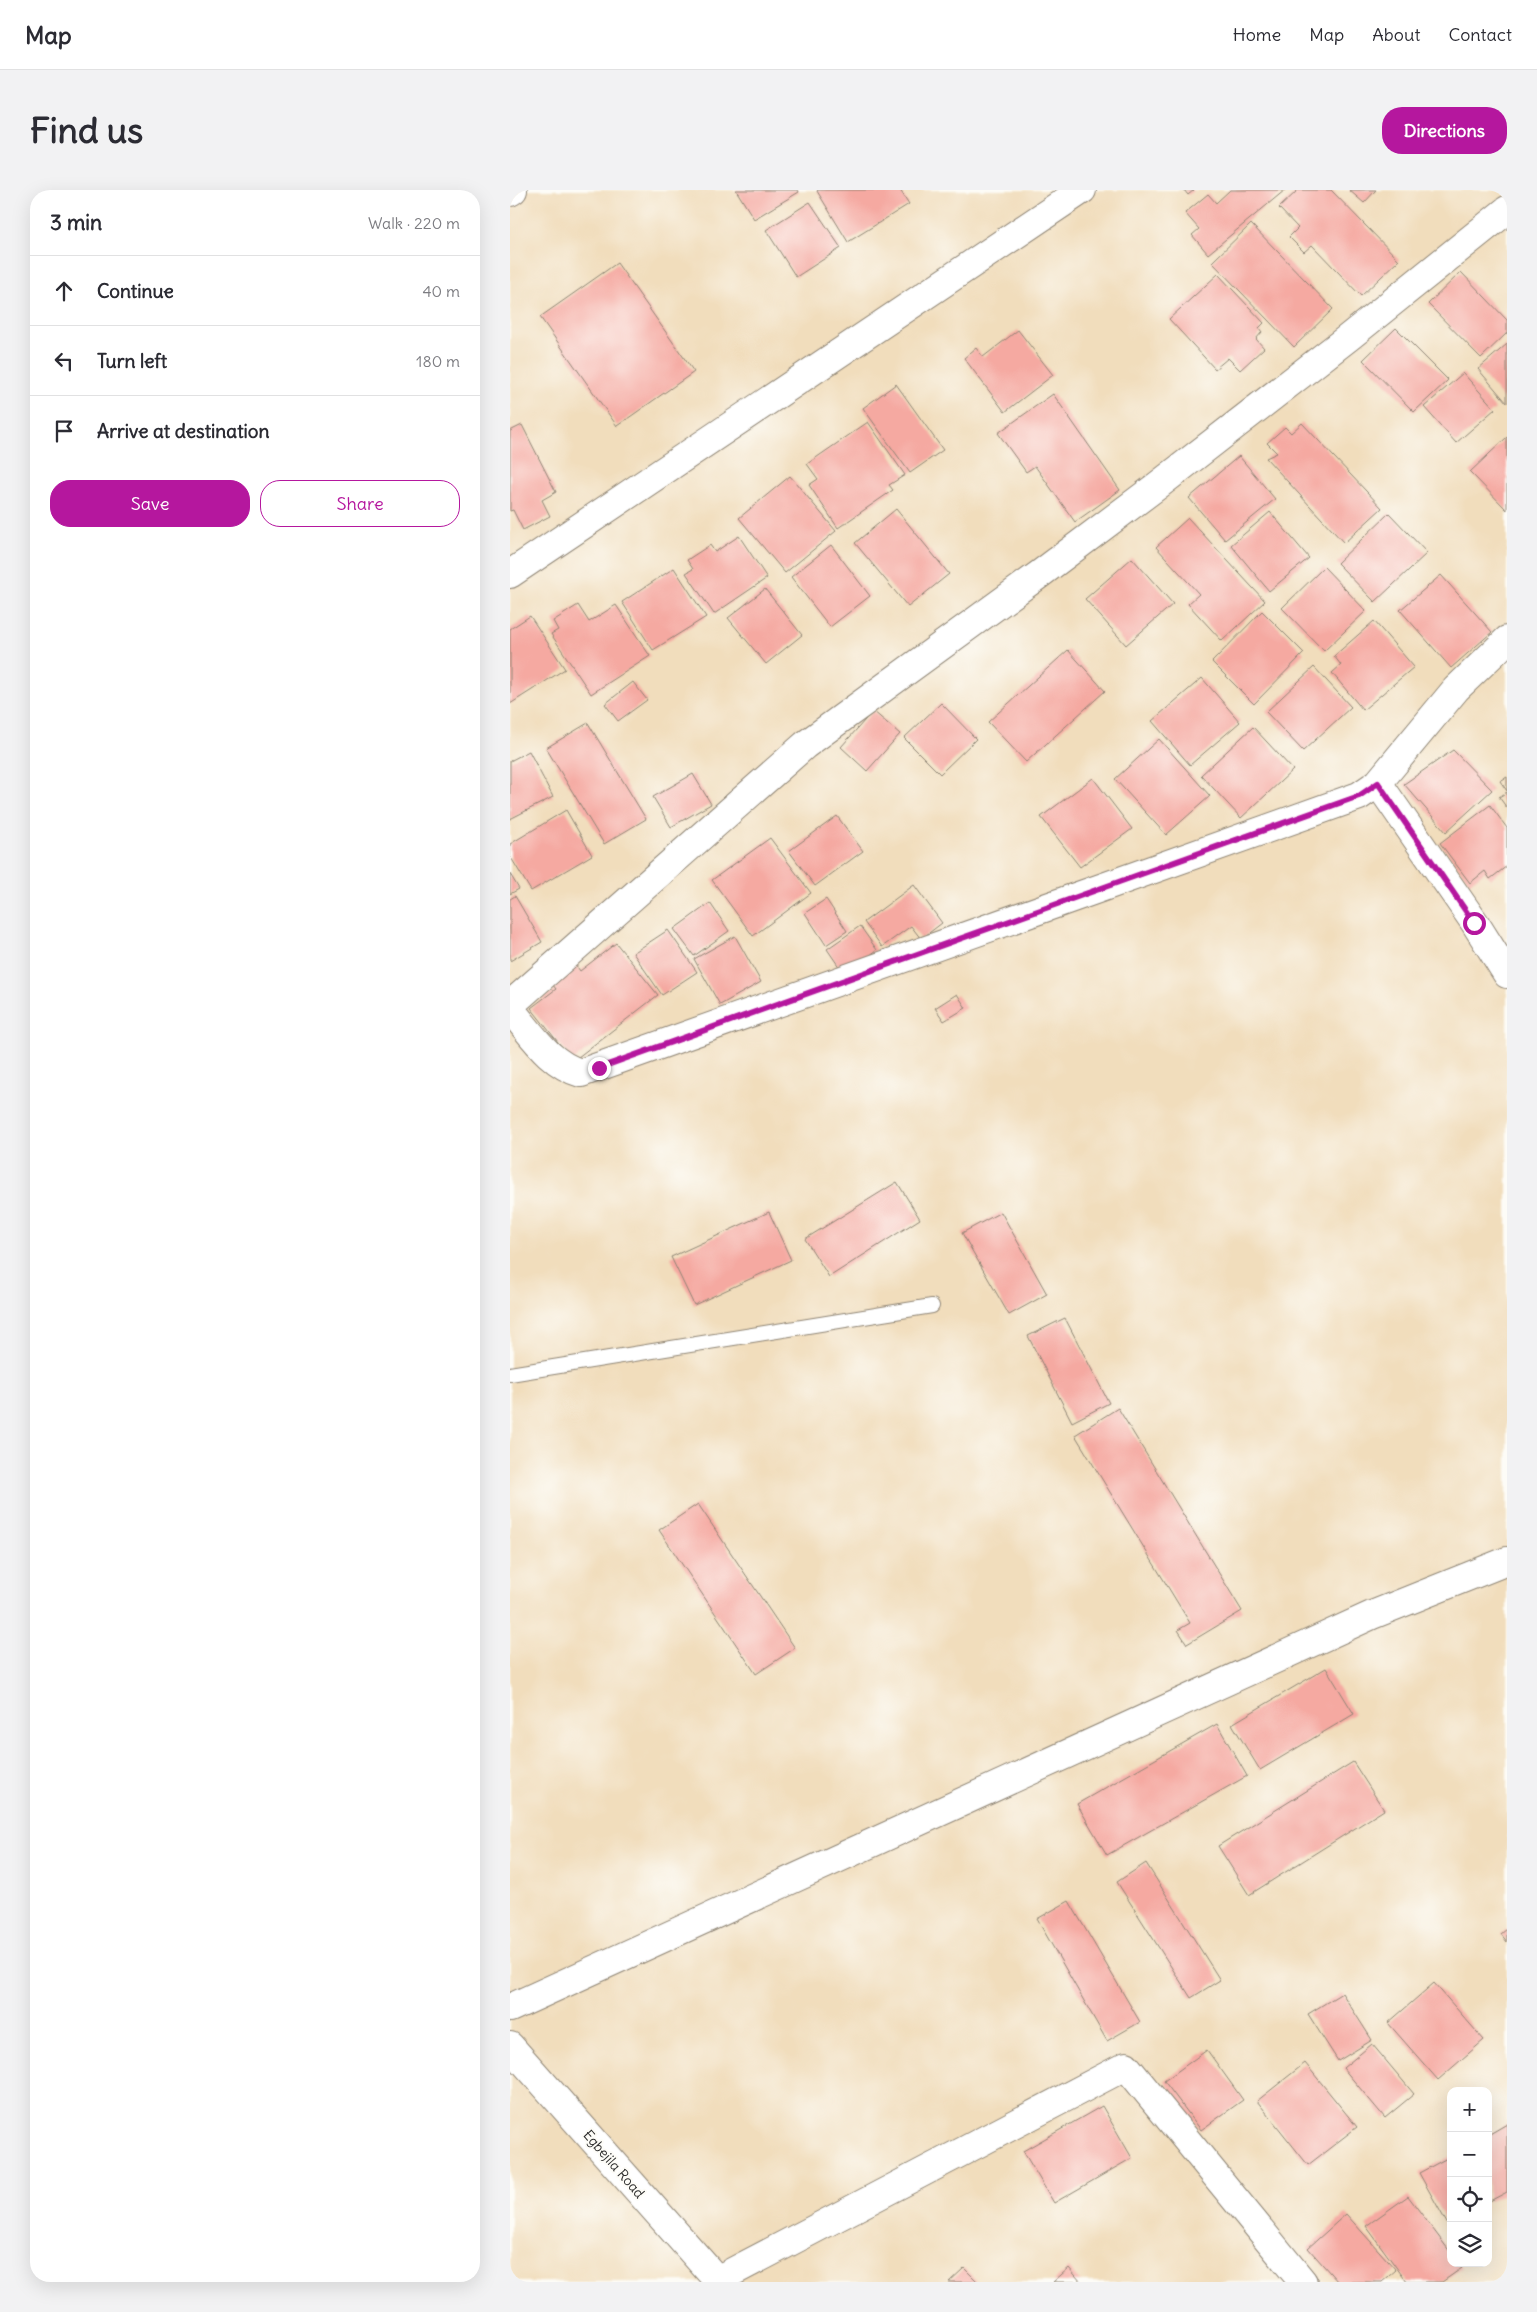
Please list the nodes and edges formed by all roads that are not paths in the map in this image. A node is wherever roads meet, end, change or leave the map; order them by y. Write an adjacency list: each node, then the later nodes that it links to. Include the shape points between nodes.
1 (1082, 190): 5 (street)
2 (1498, 190): 3 (street)
3 (1507, 199)
4 (1507, 210): 9 (street, via 1350,337 1157,486 805,745)
5 (510, 574)
6 (1507, 640): 7 (street, via 1456,688)
7 (1378, 783): 8 (street); 10 (street, via 1359,796 581,1073 554,1060)
8 (1507, 974)
9 (510, 1005)
10 (510, 1009)
11 (932, 1306): 12 (lane)
12 (510, 1374)
13 (1507, 1561): 14 (street, via 1372,1615)
14 (510, 2008)
15 (510, 2046): 16 (street, Egbejila Road)
16 (718, 2281): 17 (street, via 1126,2066)
17 (1303, 2282)

